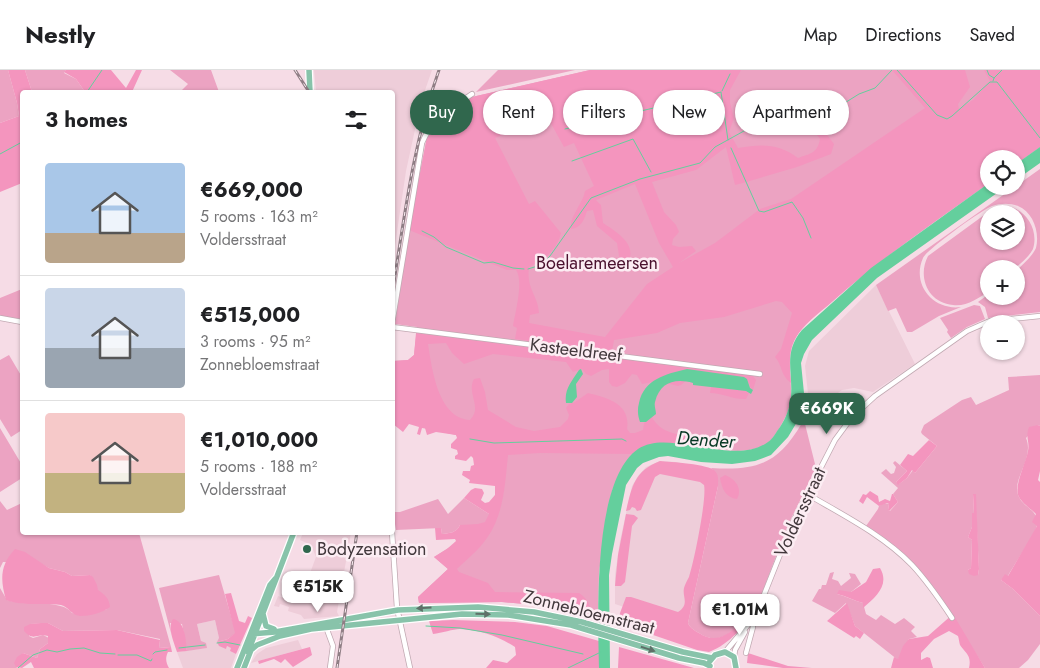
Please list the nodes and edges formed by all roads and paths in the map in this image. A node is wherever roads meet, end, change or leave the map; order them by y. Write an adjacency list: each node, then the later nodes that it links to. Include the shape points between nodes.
1 (308, 70): 2 (main road)
2 (310, 90)
3 (425, 135): 4 (street, Kasteeldreef)
4 (395, 307)
5 (1040, 316): 10 (street, Voldersstraat, via 1000,319 979,325 875,396 852,417 835,440)
6 (0, 318): 7 (street)
7 (20, 322)
8 (395, 325): 9 (street, Kasteeldreef)
9 (760, 374)
10 (806, 494): 16 (street, via 881,539 915,568); 18 (street, Voldersstraat)
11 (293, 535): 13 (main road)
12 (392, 535): 14 (street)
13 (276, 578): 15 (main road); 23 (main road, via 270,585 255,624)
14 (398, 610): 17 (street); 19 (main road, Zonnebloemstraat, one-way to 14, via 534,612 478,606); 22 (main road, Zonnebloemstraat)
15 (263, 614): 22 (main road, via 267,627); 23 (main road)
16 (952, 618)
17 (400, 620): 19 (main road, Zonnebloemstraat, one-way to 19, via 447,614 492,614); 21 (main road, Zonnebloemstraat); 35 (street)
18 (752, 620): 20 (street, Voldersstraat); 27 (street, Voldersstraat)
19 (581, 625): 25 (main road, Zonnebloemstraat)
20 (748, 626): 26 (street, Voldersstraat); 28 (street, Voldersstraat)
21 (326, 627): 24 (main road, Zonnebloemstraat); 34 (street, via 333,646)
22 (279, 630): 23 (main road, Zonnebloemstraat)
23 (255, 633): 24 (main road, via 262,639); 32 (main road); 33 (main road)
24 (274, 638): 33 (main road, via 257,645)
25 (626, 638): 29 (main road, Zonnebloemstraat); 30 (main road, Zonnebloemstraat, one-way to 30)
26 (725, 652): 28 (main road); 29 (main road)
27 (746, 652)
28 (734, 657): 31 (main road)
29 (712, 658): 30 (main road, Zonnebloemstraat)
30 (710, 667)
31 (738, 667)
32 (237, 668)
33 (243, 668)
34 (330, 668)
35 (410, 668)

